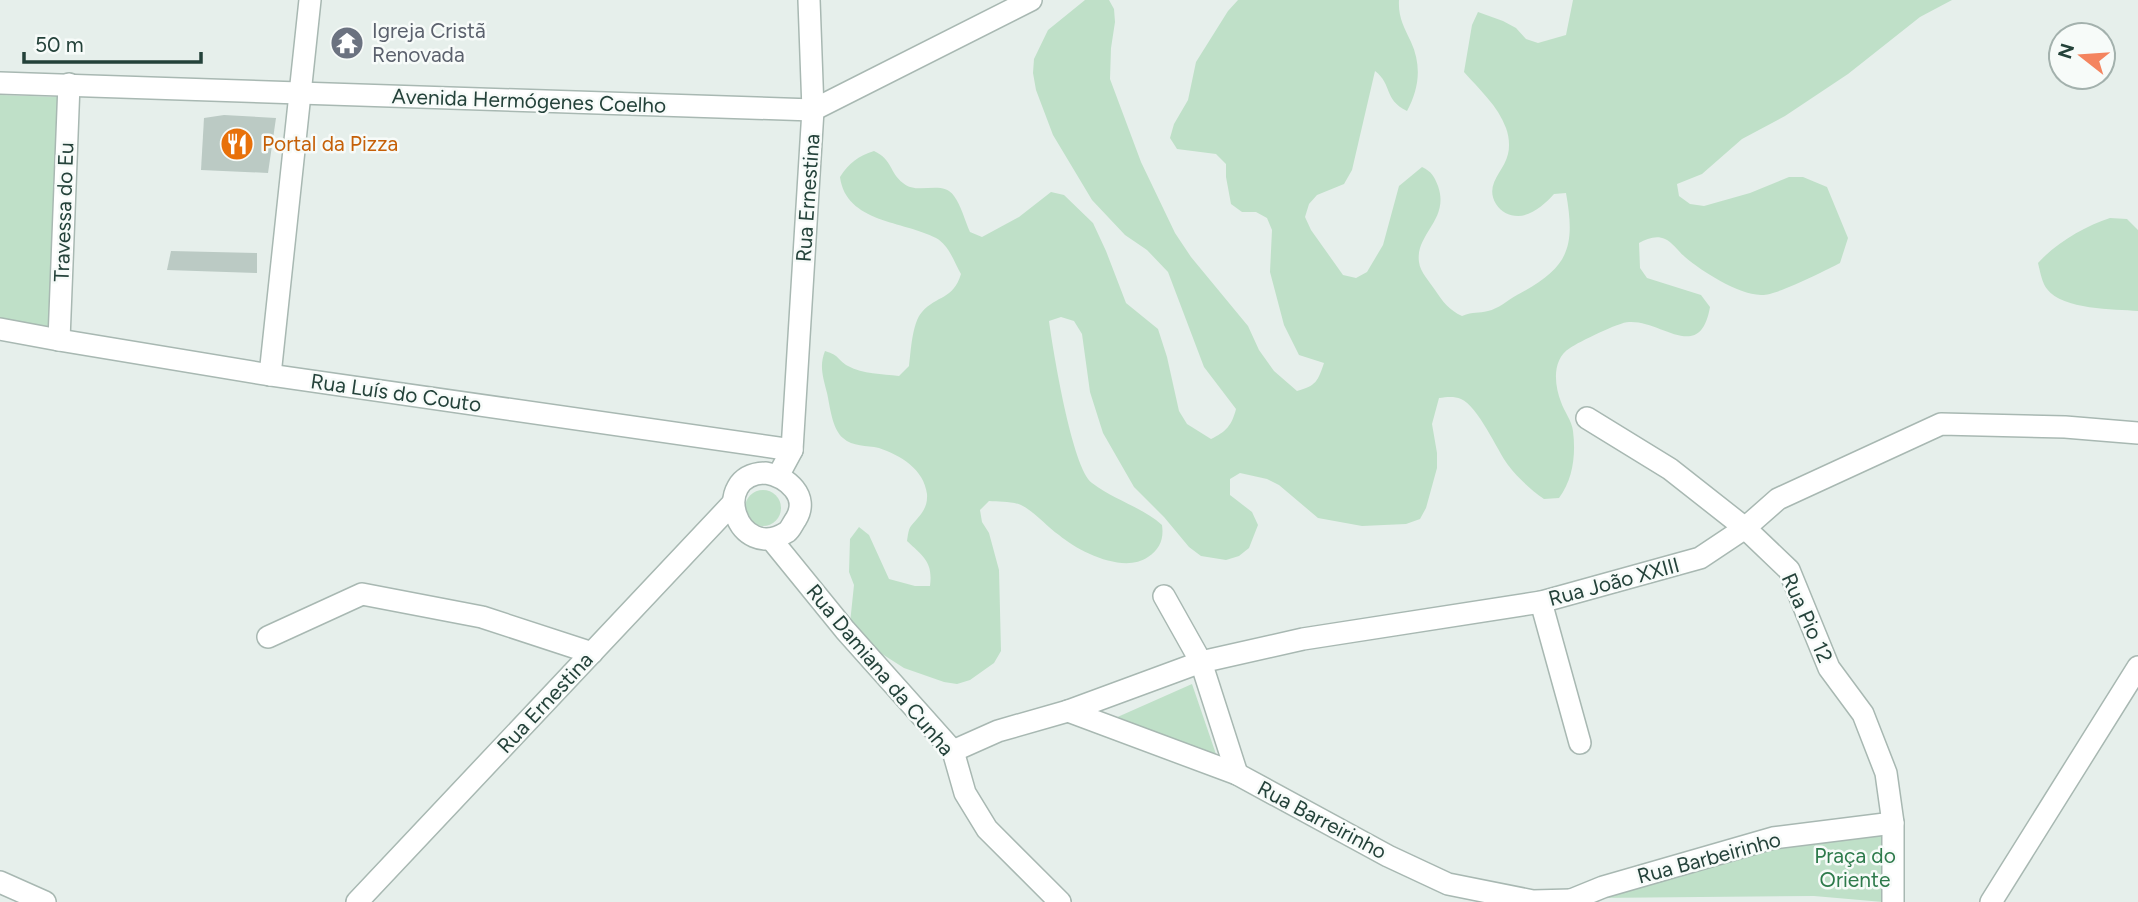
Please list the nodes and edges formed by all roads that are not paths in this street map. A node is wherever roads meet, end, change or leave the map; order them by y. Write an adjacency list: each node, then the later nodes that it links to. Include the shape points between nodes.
1 (310, 0): 6 (street)
2 (809, 0): 7 (street, Rua Ernestina)
3 (1031, 0): 7 (street, Avenida Hermógenes Coelho)
4 (0, 83): 5 (street, Avenida Hermógenes Coelho)
5 (69, 84): 6 (street, Avenida Hermógenes Coelho); 9 (street, Travessa do Eu)
6 (299, 94): 7 (street, Avenida Hermógenes Coelho); 10 (street)
7 (813, 110): 13 (street, Rua Ernestina)
8 (0, 329): 9 (street, Rua Luís do Couto)
9 (59, 341): 10 (street, Rua Luís do Couto)
10 (270, 375): 13 (street, Rua Luís do Couto)
11 (1587, 418): 16 (street, Rua Pio 12, via 1670,469)
12 (2138, 433): 16 (street, Rua João XXIII, via 1941,424 1779,499)
13 (792, 450): 14 (street, Rua Ernestina)
14 (778, 475): 15 (street, via 754,474 739,485); 17 (street, via 798,493 800,513 789,530)
15 (733, 503): 17 (street, via 737,522 752,536); 21 (street, Rua Ernestina)
16 (1745, 528): 19 (street, Rua João XXIII, via 1700,558); 28 (street, Rua Pio 12, via 1789,570 1829,668 1863,714 1886,773)
17 (771, 539): 26 (street, Rua Damiana da Cunha)
18 (1164, 596): 22 (street)
19 (1541, 602): 22 (street, Rua João XXIII, via 1303,639); 25 (street)
20 (268, 637): 21 (street, via 362,594 482,617)
21 (593, 653): 32 (street, Rua Ernestina)
22 (1201, 662): 24 (street, Rua João XXIII); 27 (street)
23 (2138, 667): 35 (street)
24 (1068, 711): 26 (street, Rua João XXIII, via 998,731); 27 (street, Rua Barreirinho)
25 (1580, 743)
26 (953, 751): 33 (street, Rua Damiana da Cunha, via 965,793 988,830)
27 (1237, 774): 30 (street, Rua Barreirinho, via 1448,884 1533,901)
28 (1893, 823): 30 (street, Rua Barbeirinho, via 1773,838 1603,887); 34 (street, Rua Pio 12)
29 (0, 882): 31 (street)
30 (1576, 901)
31 (45, 902)
32 (357, 902)
33 (1060, 902)
34 (1893, 902)
35 (1990, 902)

